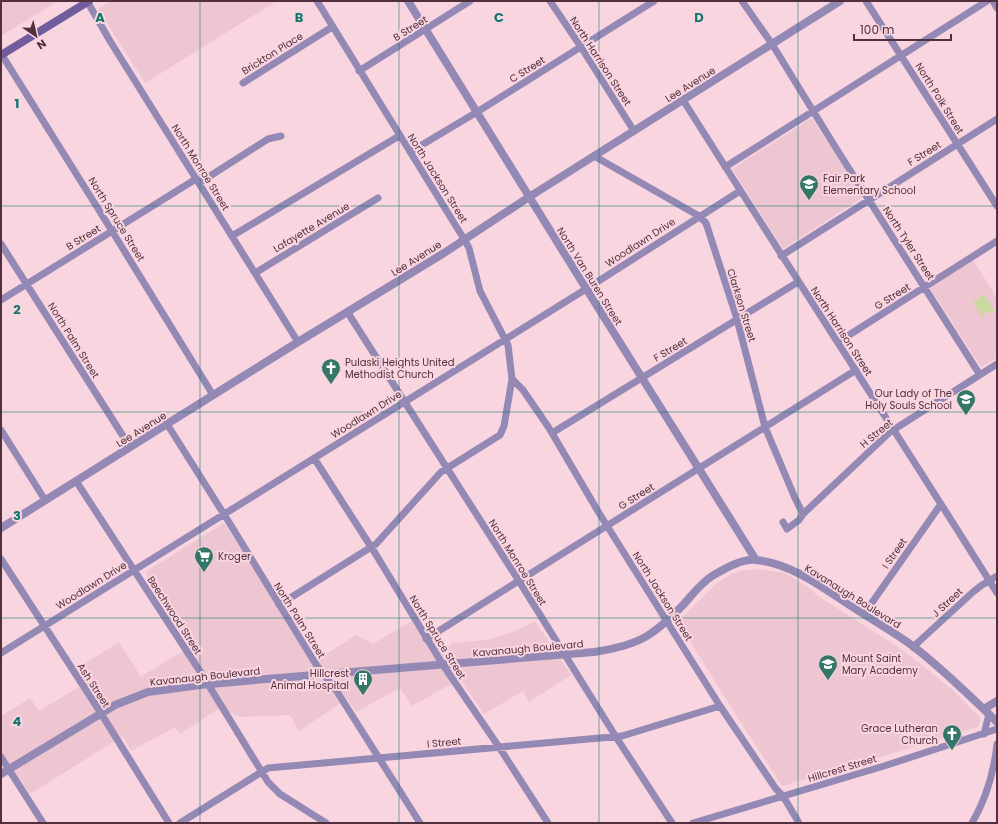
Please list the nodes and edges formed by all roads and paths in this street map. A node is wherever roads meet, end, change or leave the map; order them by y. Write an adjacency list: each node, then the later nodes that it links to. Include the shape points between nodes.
1 (88, 1): 17 (main road); 32 (street, North Monroe Street, via 110,41)
2 (316, 1): 13 (street, North Jackson Street)
3 (408, 1): 14 (street, North Van Buren Street)
4 (470, 1): 14 (street, B Street)
5 (550, 1): 16 (street, North Harrison Street)
6 (654, 1): 16 (street, C Street)
7 (742, 1): 15 (street, North Tyler Street)
8 (840, 1): 15 (street, Lee Avenue)
9 (866, 1): 18 (street, North Polk Street)
10 (987, 1): 18 (street)
11 (993, 1): 12 (street)
12 (997, 8)
13 (332, 27): 19 (street, North Jackson Street); 20 (street, Brickton Place)
14 (426, 29): 19 (street, B Street); 23 (street, North Van Buren Street)
15 (772, 44): 21 (street, Lee Avenue); 22 (street, North Tyler Street)
16 (581, 47): 23 (street, C Street); 25 (street, North Harrison Street)
17 (2, 55): 39 (street, North Spruce Street)
18 (901, 56): 22 (street); 28 (street, North Polk Street)
19 (359, 71): 27 (street, North Jackson Street)
20 (243, 83)
21 (683, 100): 25 (street, Lee Avenue); 31 (street, North Harrison Street)
22 (814, 111): 31 (street); 36 (street, North Tyler Street)
23 (477, 112): 29 (street, C Street); 34 (street, North Van Buren Street)
24 (997, 119): 28 (street, F Street)
25 (634, 131): 30 (street, Lee Avenue)
26 (281, 136): 32 (street, B Street, via 268,139)
27 (399, 136): 29 (street, North Jackson Street); 40 (street)
28 (957, 144): 36 (street, F Street); 37 (street, North Polk Street)
29 (410, 152): 41 (street, North Jackson Street)
30 (594, 156): 34 (street, Lee Avenue); 38 (street, Clarkson Street)
31 (725, 167): 33 (street, North Harrison Street)
32 (198, 181): 39 (street, B Street); 40 (street, North Monroe Street)
33 (740, 190): 38 (street, Woodlawn Drive); 44 (street, North Harrison Street)
34 (529, 197): 41 (street, Lee Avenue); 49 (street, North Van Buren Street)
35 (378, 198): 45 (street, Lafayette Avenue)
36 (869, 200): 44 (street, F Street); 48 (street, North Tyler Street)
37 (997, 206)
38 (699, 216): 49 (street, Woodlawn Drive); 52 (street, Clarkson Street, via 706,223)
39 (112, 231): 47 (street, B Street); 61 (street, North Spruce Street)
40 (232, 236): 45 (street, North Monroe Street)
41 (464, 239): 51 (street, Lee Avenue); 53 (street, North Jackson Street, via 469,248 480,291)
42 (997, 241): 48 (street, G Street)
43 (1, 244): 47 (street, North Palm Street)
44 (781, 256): 46 (street, North Harrison Street)
45 (255, 273): 54 (street, North Monroe Street)
46 (798, 282): 52 (street, F Street); 55 (street, North Harrison Street)
47 (27, 284): 50 (street, B Street); 68 (street, North Palm Street)
48 (925, 287): 55 (street, G Street); 58 (street, North Tyler Street)
49 (586, 289): 53 (street, Woodlawn Drive); 59 (street, North Van Buren Street)
50 (1, 300)
51 (348, 312): 54 (street, Lee Avenue); 62 (street, North Monroe Street)
52 (737, 319): 59 (street, F Street); 64 (street, Clarkson Street)
53 (505, 338): 60 (street, North Jackson Street); 62 (street, Woodlawn Drive)
54 (298, 342): 61 (street, Lee Avenue)
55 (838, 342): 57 (street, North Harrison Street)
56 (997, 364): 58 (street, H Street)
57 (856, 370): 64 (street, G Street); 66 (street, North Harrison Street)
58 (980, 375): 66 (street, H Street)
59 (642, 377): 67 (street, F Street); 70 (street, North Van Buren Street)
60 (512, 379): 67 (street, North Jackson Street, via 523,390); 71 (street, North Jackson Street, via 502,433)
61 (213, 395): 63 (street, Lee Avenue)
62 (404, 402): 69 (street, Woodlawn Drive); 71 (street, North Monroe Street)
63 (167, 424): 68 (street, Lee Avenue); 75 (street, North Palm Street)
64 (765, 427): 70 (street, G Street); 76 (street, Clarkson Street)
65 (1, 430): 73 (street)
66 (893, 430): 74 (street, North Harrison Street); 76 (street, H Street)
67 (552, 433): 78 (street, North Jackson Street)
68 (130, 447): 72 (street, Lee Avenue)
69 (314, 458): 75 (street, Woodlawn Drive); 80 (street, North Spruce Street)
70 (699, 468): 78 (street, G Street); 82 (street, North Van Buren Street)
71 (447, 469): 80 (street, North Jackson Street, via 435,478 385,535); 85 (street, North Monroe Street)
72 (76, 481): 73 (street, Lee Avenue); 83 (street, Beechwood Street)
73 (46, 500): 79 (street, Lee Avenue)
74 (941, 504): 86 (street, North Harrison Street); 89 (street, I Street)
75 (224, 514): 83 (street, Woodlawn Drive); 88 (street, North Palm Street)
76 (803, 514): 77 (street, H Street, via 787,529)
77 (783, 522)
78 (608, 525): 85 (street, G Street); 90 (street, North Jackson Street)
79 (1, 528)
80 (371, 547): 88 (street, North Jackson Street); 92 (street, North Spruce Street)
81 (1, 559): 91 (street, Ash Street)
82 (756, 560): 89 (street, Kavanaugh Boulevard, via 793,571); 90 (street, Kavanaugh Boulevard, via 740,562 712,576)
83 (134, 570): 91 (street, Woodlawn Drive); 98 (street, Beechwood Street)
84 (997, 576): 86 (street, J Street)
85 (519, 581): 92 (street, G Street); 95 (street, North Monroe Street)
86 (989, 581): 87 (street, North Harrison Street); 93 (street, J Street, via 973,592)
87 (997, 593)
88 (279, 605): 97 (street, North Palm Street)
89 (864, 614): 93 (street, Kavanaugh Boulevard)
90 (666, 622): 95 (street, Kavanaugh Boulevard, via 649,636 628,646); 100 (street, North Jackson Street)
91 (44, 626): 94 (street, Woodlawn Drive); 102 (street, Ash Street)
92 (426, 639): 96 (street, North Spruce Street)
93 (914, 647): 101 (street, Kavanaugh Boulevard, via 952,678)
94 (1, 653)
95 (564, 654): 96 (street, Kavanaugh Boulevard); 106 (street, North Monroe Street)
96 (443, 665): 97 (street, Kavanaugh Boulevard); 108 (street, North Spruce Street)
97 (325, 675): 98 (street, Kavanaugh Boulevard); 110 (street, North Palm Street)
98 (208, 685): 102 (street, Kavanaugh Boulevard, via 148,692); 112 (street, Beechwood Street)
99 (997, 701): 101 (street)
100 (720, 706): 106 (street, I Street); 114 (street, North Jackson Street)
101 (986, 712): 103 (street, Kavanaugh Boulevard); 105 (street)
102 (101, 713): 111 (street, Kavanaugh Boulevard); 116 (street, Ash Street)
103 (997, 722)
104 (997, 729): 105 (street, Hillcrest Street)
105 (984, 734): 114 (street, Hillcrest Street)
106 (616, 737): 108 (street, I Street); 121 (street, North Monroe Street)
107 (997, 744): 124 (street, via 987,792)
108 (499, 747): 110 (street, I Street); 120 (street, North Spruce Street)
109 (1, 756): 111 (street)
110 (378, 758): 112 (street, I Street, via 268,768); 119 (street, North Palm Street)
111 (9, 769): 113 (street, Kavanaugh Boulevard); 115 (street)
112 (262, 772): 117 (street, I Street); 118 (street, Beechwood Street, via 280,794)
113 (1, 774)
114 (783, 796): 122 (street, Hillcrest Street); 123 (street, North Jackson Street)
115 (43, 823)
116 (169, 823)
117 (180, 823)
118 (326, 823)
119 (420, 823)
120 (548, 823)
121 (672, 823)
122 (693, 823)
123 (799, 823)
124 (972, 823)

